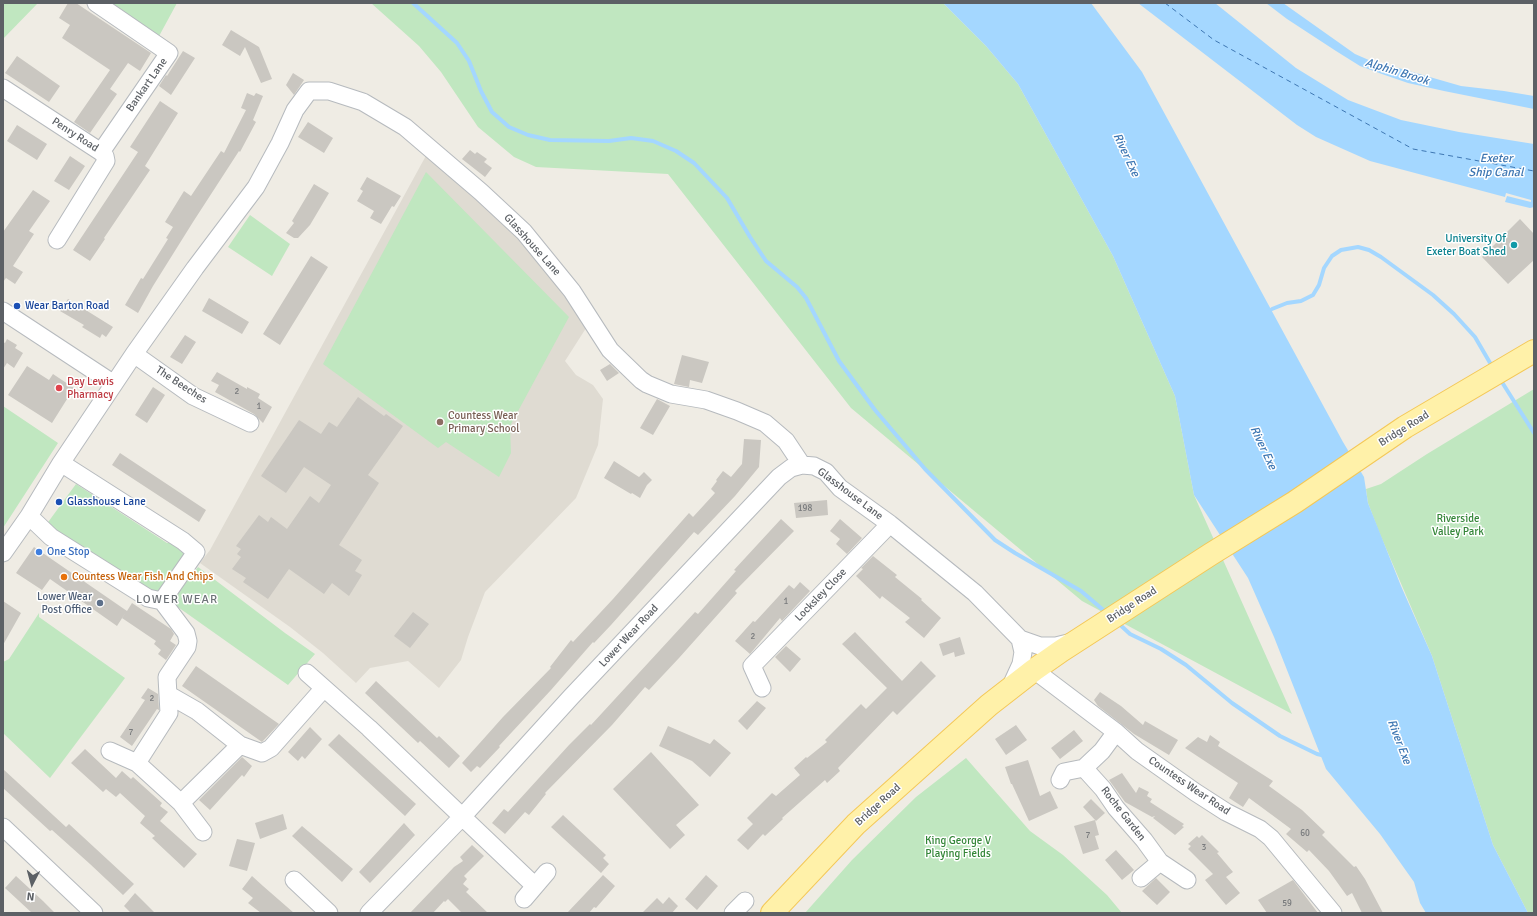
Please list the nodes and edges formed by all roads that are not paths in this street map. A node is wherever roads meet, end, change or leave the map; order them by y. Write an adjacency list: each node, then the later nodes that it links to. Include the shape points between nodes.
1 (96, 3): 3 (street, Bankart Lane, via 170,53)
2 (3, 88): 3 (street, Penry Road)
3 (101, 152): 4 (street, Penry Road, via 106,161)
4 (57, 240)
5 (3, 311): 8 (street)
6 (1534, 351): 17 (main road, Bridge Road, via 1431,412)
7 (134, 354): 8 (street, Glasshouse Lane); 9 (street, The Beeches, via 192,396); 11 (street, Glasshouse Lane, via 256,188 295,110 309,91 329,91 364,102 405,127 481,192 524,232 572,291 610,350 641,380 671,394 706,400 765,423 786,442)
8 (114, 384): 10 (street, Glasshouse Lane)
9 (250, 423)
10 (61, 463): 12 (street, Glasshouse Lane); 15 (street, via 183,541 196,552)
11 (802, 465): 13 (street, Glasshouse Lane, via 814,466 826,472 840,488); 31 (street, Lower Wear Road, via 791,468 779,477 571,697)
12 (29, 516): 14 (street, Glasshouse Lane); 15 (street, via 50,537 148,598)
13 (890, 524): 16 (street, Glasshouse Lane, via 975,592); 21 (street, Locksley Close, via 748,661)
14 (3, 553)
15 (162, 601): 23 (street, via 186,633 188,641 187,647 167,677)
16 (1020, 639): 17 (street, Glasshouse Lane, via 1040,646 1056,646); 22 (street, via 1023,652 1021,664)
17 (1076, 641): 18 (main road, Bridge Road)
18 (1034, 670): 22 (main road, Bridge Road); 24 (street, Countess Wear Road)
19 (307, 673): 20 (street)
20 (324, 688): 25 (street, via 271,748 262,753); 31 (street)
21 (762, 688)
22 (1010, 688): 46 (main road, Bridge Road, via 856,824)
23 (169, 695): 25 (street, via 197,711); 27 (street, via 169,713)
24 (1116, 732): 28 (street, via 1102,751); 47 (street, Countess Wear Road, via 1137,751 1195,792 1226,812 1260,829 1271,838)
25 (240, 745): 30 (street)
26 (110, 752): 27 (street)
27 (137, 762): 30 (street)
28 (1084, 768): 29 (street, via 1064,772); 34 (street, Roche Garden)
29 (1060, 780)
30 (181, 803): 33 (street)
31 (462, 817): 39 (street); 44 (street, Lower Wear Road)
32 (3, 827): 42 (street)
33 (203, 832)
34 (1160, 862): 36 (street); 38 (street, Roche Garden)
35 (547, 872): 39 (street)
36 (1141, 878)
37 (294, 880): 43 (street)
38 (1187, 880)
39 (535, 886): 40 (street)
40 (524, 899)
41 (745, 901): 45 (street)
42 (94, 913)
43 (329, 913)
44 (368, 913)
45 (733, 913)
46 (772, 913)
47 (1333, 913)

